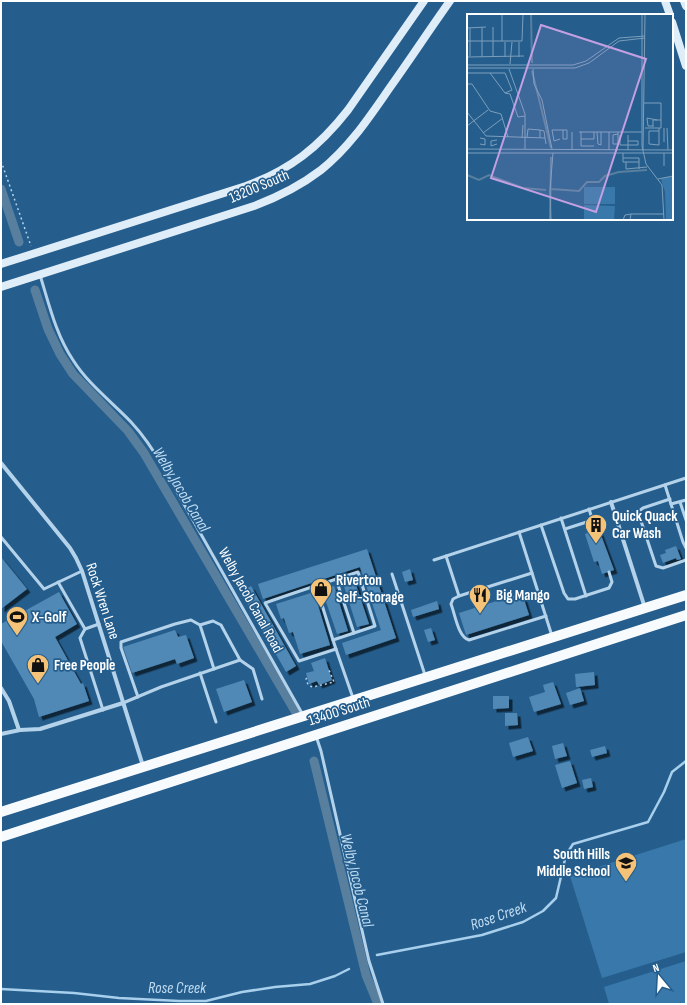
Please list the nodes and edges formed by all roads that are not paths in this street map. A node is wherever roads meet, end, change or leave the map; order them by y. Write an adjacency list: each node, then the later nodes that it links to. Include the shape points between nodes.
1 (424, 1): 9 (street, 13200 South, via 340,120 321,141 293,163 246,186)
2 (450, 1): 10 (street, 13200 South, via 359,132 342,151 310,178 254,206)
3 (665, 1): 6 (street)
4 (684, 1): 5 (street)
5 (686, 6)
6 (670, 14)
7 (673, 25): 8 (street)
8 (686, 66)
9 (1, 264)
10 (40, 274): 11 (street, 13200 South); 63 (lane, Welby Jacob Canal Road, via 59,336 73,361 149,444)
11 (1, 287)
12 (1, 463): 33 (street, Rock Wren Lane, via 70,548)
13 (686, 478): 14 (lane)
14 (665, 485): 15 (lane); 17 (lane)
15 (670, 499): 19 (lane); 32 (lane, via 643,508 639,515 656,566 663,568)
16 (686, 500): 18 (lane)
17 (610, 502): 20 (lane); 43 (street)
18 (680, 502): 19 (lane); 23 (lane)
19 (671, 504): 29 (lane)
20 (589, 509): 21 (lane); 22 (lane)
21 (561, 518): 24 (lane); 26 (lane)
22 (592, 520): 25 (lane); 26 (lane)
23 (686, 520)
24 (542, 525): 27 (lane); 42 (lane, via 566,596 572,600)
25 (595, 528)
26 (565, 529): 42 (lane)
27 (519, 532): 30 (lane); 35 (lane)
28 (1, 537): 38 (lane, via 44,589)
29 (686, 548)
30 (446, 556): 31 (lane); 41 (lane)
31 (434, 560)
32 (686, 560)
33 (82, 572): 38 (lane); 46 (street, Rock Wren Lane)
34 (609, 572): 42 (lane, via 612,582 609,588)
35 (532, 573): 41 (lane); 45 (lane)
36 (392, 574): 56 (lane)
37 (336, 580): 39 (lane); 49 (lane); 49 (lane, via 358,572 375,626)
38 (58, 582): 48 (lane)
39 (316, 586): 51 (lane); 52 (lane, via 266,602 299,661)
40 (686, 595): 43 (main road, 13400 South)
41 (459, 596): 45 (lane, via 452,599 451,604 461,634 469,640)
42 (586, 596)
43 (645, 608): 50 (main road, 13400 South)
44 (686, 615): 67 (main road, 13400 South)
45 (546, 616): 50 (lane)
46 (99, 624): 48 (lane); 61 (street, Rock Wren Lane)
47 (200, 625): 53 (lane, via 213,621 221,625); 54 (lane); 58 (lane, via 191,620 121,642 120,648)
48 (85, 629): 62 (lane, via 80,638)
49 (354, 633): 51 (lane)
50 (553, 637): 56 (main road, 13400 South)
51 (333, 640): 52 (lane)
52 (336, 649): 60 (lane)
53 (240, 660): 54 (lane); 59 (lane, via 253,669)
54 (214, 669): 55 (lane)
55 (200, 674): 58 (lane); 64 (lane)
56 (425, 677): 60 (main road, 13400 South)
57 (1, 688): 65 (street, via 9,701)
58 (138, 697): 61 (lane)
59 (262, 699)
60 (354, 701): 63 (main road, 13400 South)
61 (123, 703): 62 (street); 68 (street, Rock Wren Lane)
62 (103, 710): 65 (street, via 40,729)
63 (304, 717): 68 (main road, 13400 South)
64 (216, 722)
65 (18, 730): 66 (street)
66 (1, 734)
67 (315, 735): 70 (main road, 13400 South); 71 (lane, via 321,751 370,961)
68 (144, 767): 69 (main road, 13400 South)
69 (1, 812)
70 (1, 837)
71 (383, 1004)

